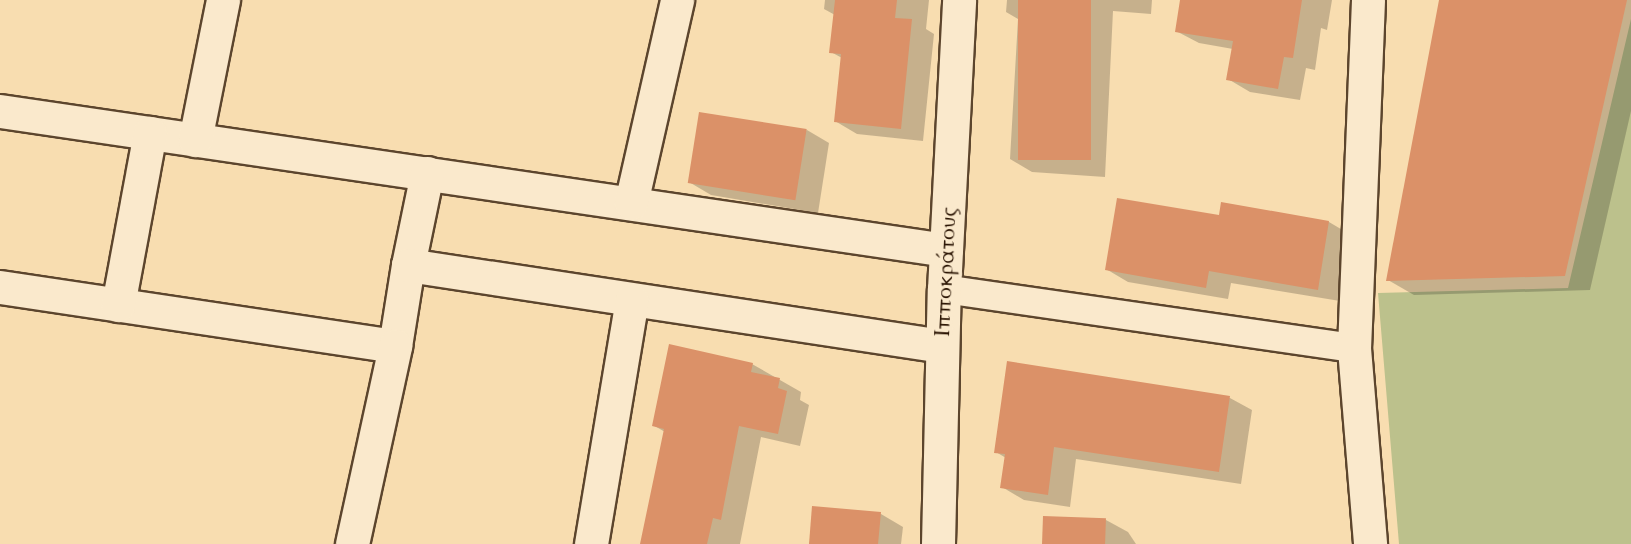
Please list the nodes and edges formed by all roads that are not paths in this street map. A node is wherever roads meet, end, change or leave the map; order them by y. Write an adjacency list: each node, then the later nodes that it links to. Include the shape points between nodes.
1 (223, 0): 7 (street)
2 (677, 0): 9 (street)
3 (959, 0): 10 (street, Ιπποκράτους)
4 (1368, 0): 18 (street)
5 (0, 111): 6 (street)
6 (150, 133): 7 (street); 15 (street)
7 (195, 140): 8 (street)
8 (427, 173): 9 (street); 11 (street)
9 (631, 203): 10 (street)
10 (946, 250): 13 (street, Ιπποκράτους)
11 (408, 265): 14 (street); 16 (street)
12 (0, 287): 15 (street)
13 (944, 289): 17 (street, Ιπποκράτους); 18 (street)
14 (632, 300): 17 (street); 20 (street)
15 (118, 305): 16 (street)
16 (395, 346): 19 (street)
17 (942, 346): 21 (street, Ιπποκράτους)
18 (1354, 348): 22 (street)
19 (352, 544)
20 (591, 544)
21 (938, 544)
22 (1370, 544)

